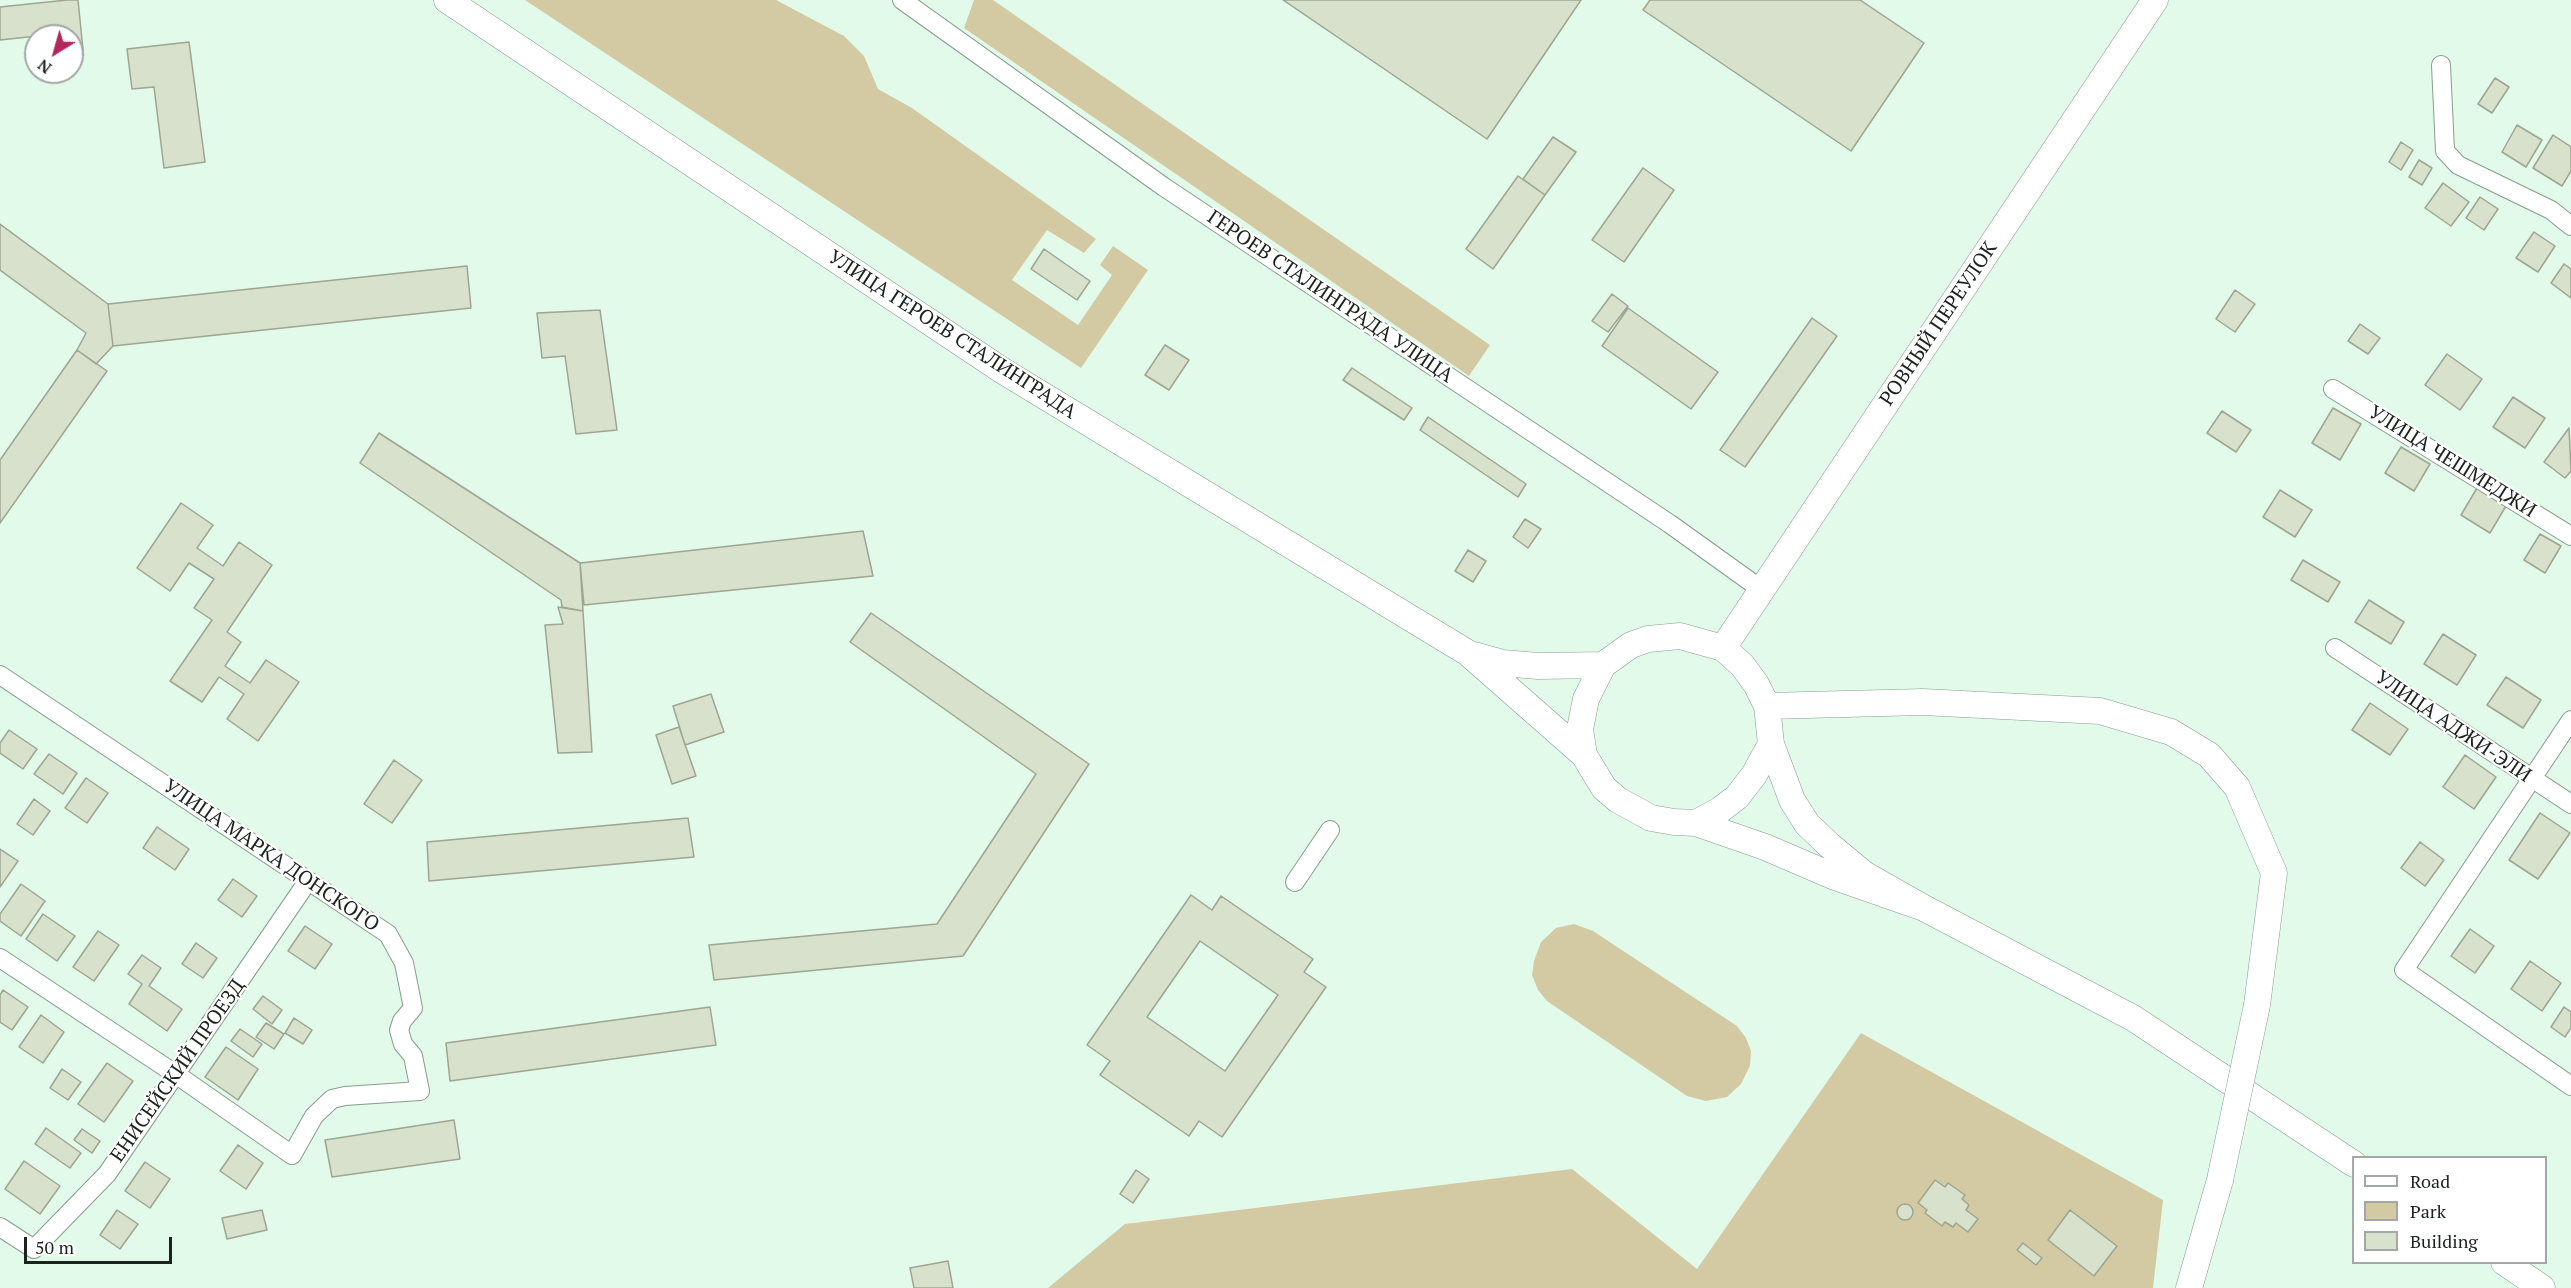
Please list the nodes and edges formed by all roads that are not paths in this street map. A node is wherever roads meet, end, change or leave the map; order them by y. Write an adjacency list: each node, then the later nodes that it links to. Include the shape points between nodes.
1 (447, 0): 11 (main road, УЛИЦА ГЕРОЕВ СТАЛИНГРАДА, via 1003,371)
2 (902, 0): 8 (street, ГЕРОЕВ СТАЛИНГРАДА УЛИЦА, via 1164,187)
3 (2155, 0): 8 (main road, РОВНЫЙ ПЕРЕУЛОК)
4 (2441, 65): 5 (street, via 2445,151 2458,165 2551,210)
5 (2571, 226)
6 (2333, 389): 7 (street, УЛИЦА ЧЕШМЕДЖИ)
7 (2571, 536)
8 (1762, 590): 9 (main road, РОВНЫЙ ПЕРЕУЛОК)
9 (1723, 648): 12 (main road, via 1680,636 1648,639 1630,645); 14 (main road, via 1742,665)
10 (2335, 648): 18 (street, УЛИЦА АДЖИ-ЭЛИ)
11 (1468, 653): 12 (main road, УЛИЦА ГЕРОЕВ СТАЛИНГРАДА, via 1503,663); 17 (main road, УЛИЦА ГЕРОЕВ СТАЛИНГРАДА)
12 (1604, 665): 17 (main road, via 1582,714)
13 (0, 675): 22 (street, УЛИЦА МАРКА ДОНСКОГО)
14 (1767, 706): 16 (main road); 31 (main road, bridge, via 1923,702 2100,711 2171,732 2209,755 2237,787 2274,873 2257,1005 2220,1180)
15 (2571, 720): 18 (street)
16 (1770, 744): 20 (main road, via 1755,775 1737,797); 24 (main road, via 1792,800 1807,824 1864,874)
17 (1584, 755): 20 (main road, via 1604,788 1634,810 1651,818)
18 (2532, 779): 19 (street, УЛИЦА АДЖИ-ЭЛИ); 27 (street, via 2404,970)
19 (2571, 804)
20 (1696, 822): 24 (main road)
21 (1330, 830): 23 (street)
22 (308, 881): 26 (street, ЕНИСЕЙСКИЙ ПРОЕЗД); 26 (street, УЛИЦА МАРКА ДОНСКОГО, via 388,934 397,948 413,1008 399,1030 403,1044 413,1056 420,1091 332,1099 314,1116 292,1155)
23 (1295, 882)
24 (1924, 908): 28 (main road, via 2133,1018)
25 (0, 958): 26 (street)
26 (177, 1075): 29 (street, ЕНИСЕЙСКИЙ ПРОЕЗД, via 107,1174 34,1250)
27 (2571, 1086)
28 (2352, 1163)
29 (0, 1227)
30 (2506, 1264): 32 (main road)
31 (2189, 1288)
32 (2542, 1288)

